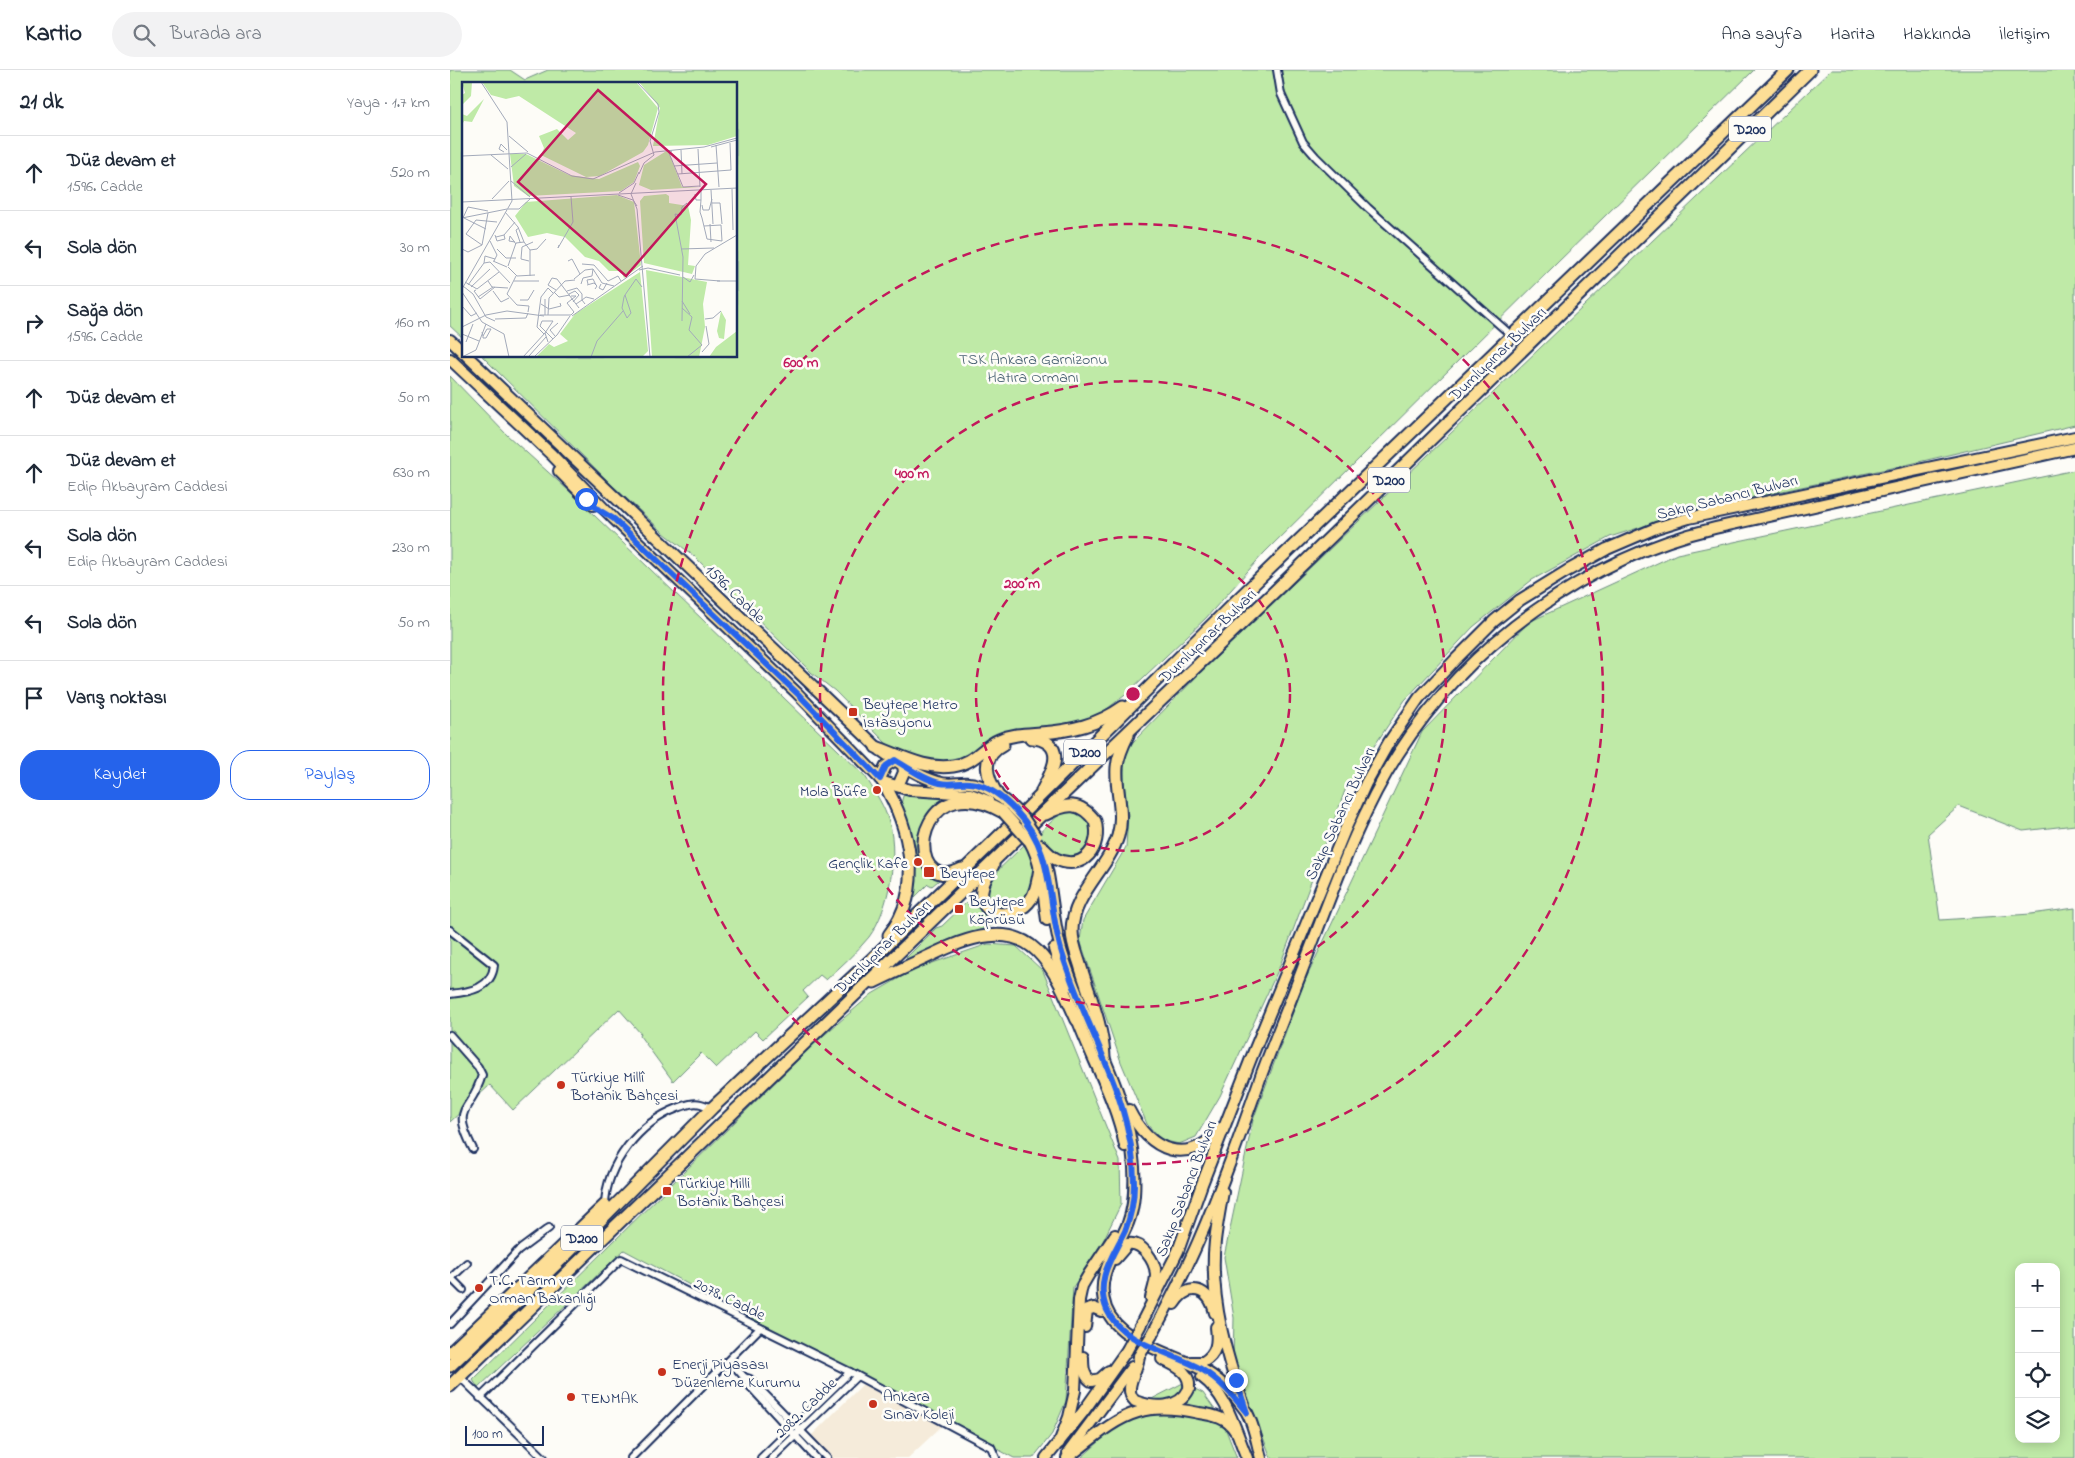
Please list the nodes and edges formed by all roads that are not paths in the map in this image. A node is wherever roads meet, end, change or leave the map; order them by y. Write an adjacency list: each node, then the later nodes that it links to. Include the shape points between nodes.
1 (1277, 70): 4 (street, via 1281,94 1303,142 1316,157 1368,208)
2 (1788, 70): 4 (highway, Dumlupınar Bulvarı / D200)
3 (1810, 70): 14 (highway, Dumlupınar Bulvarı / D200)
4 (1511, 335): 13 (highway, Dumlupınar Bulvarı / D200)
5 (450, 340): 6 (main road)
6 (462, 351)
7 (469, 358): 15 (main road, 1596. Cadde)
8 (450, 359): 12 (main road, 1596. Cadde, via 552,455)
9 (450, 367): 12 (main road, 1596. Cadde, via 586,499)
10 (2075, 437): 37 (main road, Sakıp Sabancı Bulvarı, via 1689,518 1607,549 1520,600 1494,621 1419,698 1389,742 1366,783 1336,850)
11 (2075, 448): 40 (main road, Sakıp Sabancı Bulvarı, via 1665,542 1576,585 1533,611 1504,635 1428,712 1398,754 1375,797 1348,853 1263,1070)
12 (614, 519): 17 (main road, 1596. Cadde, via 800,696)
13 (1147, 690): 15 (highway, via 1095,723 1066,731 1013,735 993,743 971,761 953,766 924,765); 20 (highway, Dumlupınar Bulvarı / D200)
14 (1130, 730): 22 (highway, Dumlupınar Bulvarı / D200); 33 (highway, via 1117,766 1118,834 1080,903 1073,923 1074,946 1102,1038)
15 (876, 747): 16 (main road, 1596. Cadde)
16 (899, 762): 17 (main road, via 886,766); 18 (main road, via 904,772); 19 (main road, 1596. Cadde, via 936,782 973,783)
17 (882, 780): 18 (main road); 28 (highway, via 904,826 910,875 901,916)
18 (898, 786): 21 (main road, via 910,790 974,795)
19 (998, 796): 20 (highway, via 987,775 993,753 1012,741 1038,738 1052,746 1056,754); 21 (main road, 1596. Cadde)
20 (1038, 798): 25 (highway, Dumlupınar Bulvarı / D200)
21 (1006, 808): 23 (main road, bridge); 25 (highway, via 964,799 949,804 928,823 924,840 929,866 944,874)
22 (1036, 820): 23 (highway, via 1056,809 1074,805 1086,810 1097,828 1093,849 1071,862 1055,858); 24 (highway, Dumlupınar Bulvarı / D200)
23 (1036, 842): 26 (main road); 33 (main road, via 1047,866 1054,926 1062,955)
24 (998, 856): 26 (highway, via 982,891 988,907 996,913 1013,914 1033,898); 29 (highway, Dumlupınar Bulvarı / D200)
25 (964, 869): 28 (highway, Dumlupınar Bulvarı / D200)
26 (1040, 869): 31 (main road, via 1055,954)
27 (450, 930): 30 (street, via 494,965 494,972 485,985 477,990)
28 (872, 959): 35 (highway, Dumlupınar Bulvarı / D200)
29 (862, 989): 31 (highway, via 969,940 982,936 1011,936 1035,949 1049,964); 61 (highway, Dumlupınar Bulvarı / D200)
30 (450, 994)
31 (1078, 1020): 43 (main road, via 1111,1100 1126,1148 1128,1203)
32 (450, 1035): 36 (street, via 482,1075 474,1092)
33 (1104, 1057): 34 (main road)
34 (1114, 1084): 37 (main road, via 1143,1133 1163,1147 1182,1150 1200,1146 1215,1136); 46 (main road, via 1129,1131 1134,1195 1128,1223 1108,1261)
35 (712, 1108): 41 (highway, via 690,1122); 41 (street, via 689,1104 667,1113 647,1127 622,1154 613,1170); 58 (highway, Dumlupınar Bulvarı / D200)
36 (455, 1114)
37 (1226, 1121): 49 (main road, Sakıp Sabancı Bulvarı, via 1178,1251)
38 (458, 1132): 39 (street)
39 (473, 1149)
40 (1227, 1172): 52 (main road, Sakıp Sabancı Bulvarı); 64 (main road, via 1215,1242 1216,1290 1227,1353)
41 (604, 1205): 54 (highway)
42 (549, 1228): 50 (street, via 518,1252)
43 (1115, 1235): 48 (main road, via 1099,1274 1097,1288); 67 (main road, via 1082,1286 1075,1391)
44 (467, 1263): 45 (street)
45 (450, 1278): 47 (street)
46 (1103, 1284): 49 (main road, via 1121,1250 1128,1244 1138,1244 1147,1253 1155,1270); 53 (main road, via 1105,1306 1113,1321)
47 (463, 1290)
48 (1101, 1311): 53 (main road, via 1117,1332); 55 (main road, via 1090,1308 1085,1315 1083,1365 1087,1378 1091,1381 1100,1379)
49 (1148, 1312): 55 (main road, Sakıp Sabancı Bulvarı, bridge)
50 (450, 1324)
51 (760, 1328): 57 (street); 59 (street, 2078. Cadde); 63 (street, 2078. Cadde, via 620,1259)
52 (1154, 1332): 53 (main road, via 1180,1294 1188,1290 1204,1294 1213,1305 1217,1343 1208,1359 1198,1363); 56 (main road, Sakıp Sabancı Bulvarı, bridge)
53 (1152, 1350): 56 (main road, via 1182,1370 1188,1380 1190,1389 1187,1394 1172,1405 1145,1404 1132,1398 1130,1383); 64 (main road, via 1208,1373 1234,1396); 66 (main road, via 1205,1379 1230,1414)
54 (450, 1353)
55 (1125, 1353): 67 (main road, Sakıp Sabancı Bulvarı)
56 (1140, 1356): 76 (main road, Sakıp Sabancı Bulvarı)
57 (729, 1360): 65 (street); 69 (street)
58 (450, 1366)
59 (850, 1372): 60 (street, 2078. Cadde); 65 (street, 2082. Cadde)
60 (857, 1376): 65 (street, 2082. Cadde); 74 (street, 2078. Cadde, via 991,1447)
61 (460, 1377): 62 (highway, Dumlupınar Bulvarı / D200); 63 (street)
62 (450, 1386)
63 (480, 1398): 68 (street)
64 (1247, 1413): 78 (main road)
65 (795, 1430): 70 (street, 2082. Cadde); 71 (street, 2082. Cadde); 72 (street); 73 (street)
66 (1241, 1440): 76 (main road, via 1234,1428 1213,1415 1163,1409 1140,1411 1114,1423); 77 (main road)
67 (1059, 1443): 75 (main road, Sakıp Sabancı Bulvarı)
68 (544, 1458)
69 (631, 1458)
70 (761, 1458)
71 (772, 1458)
72 (816, 1458)
73 (827, 1458)
74 (996, 1458)
75 (1046, 1458)
76 (1066, 1458)
77 (1247, 1458)
78 (1261, 1458)

